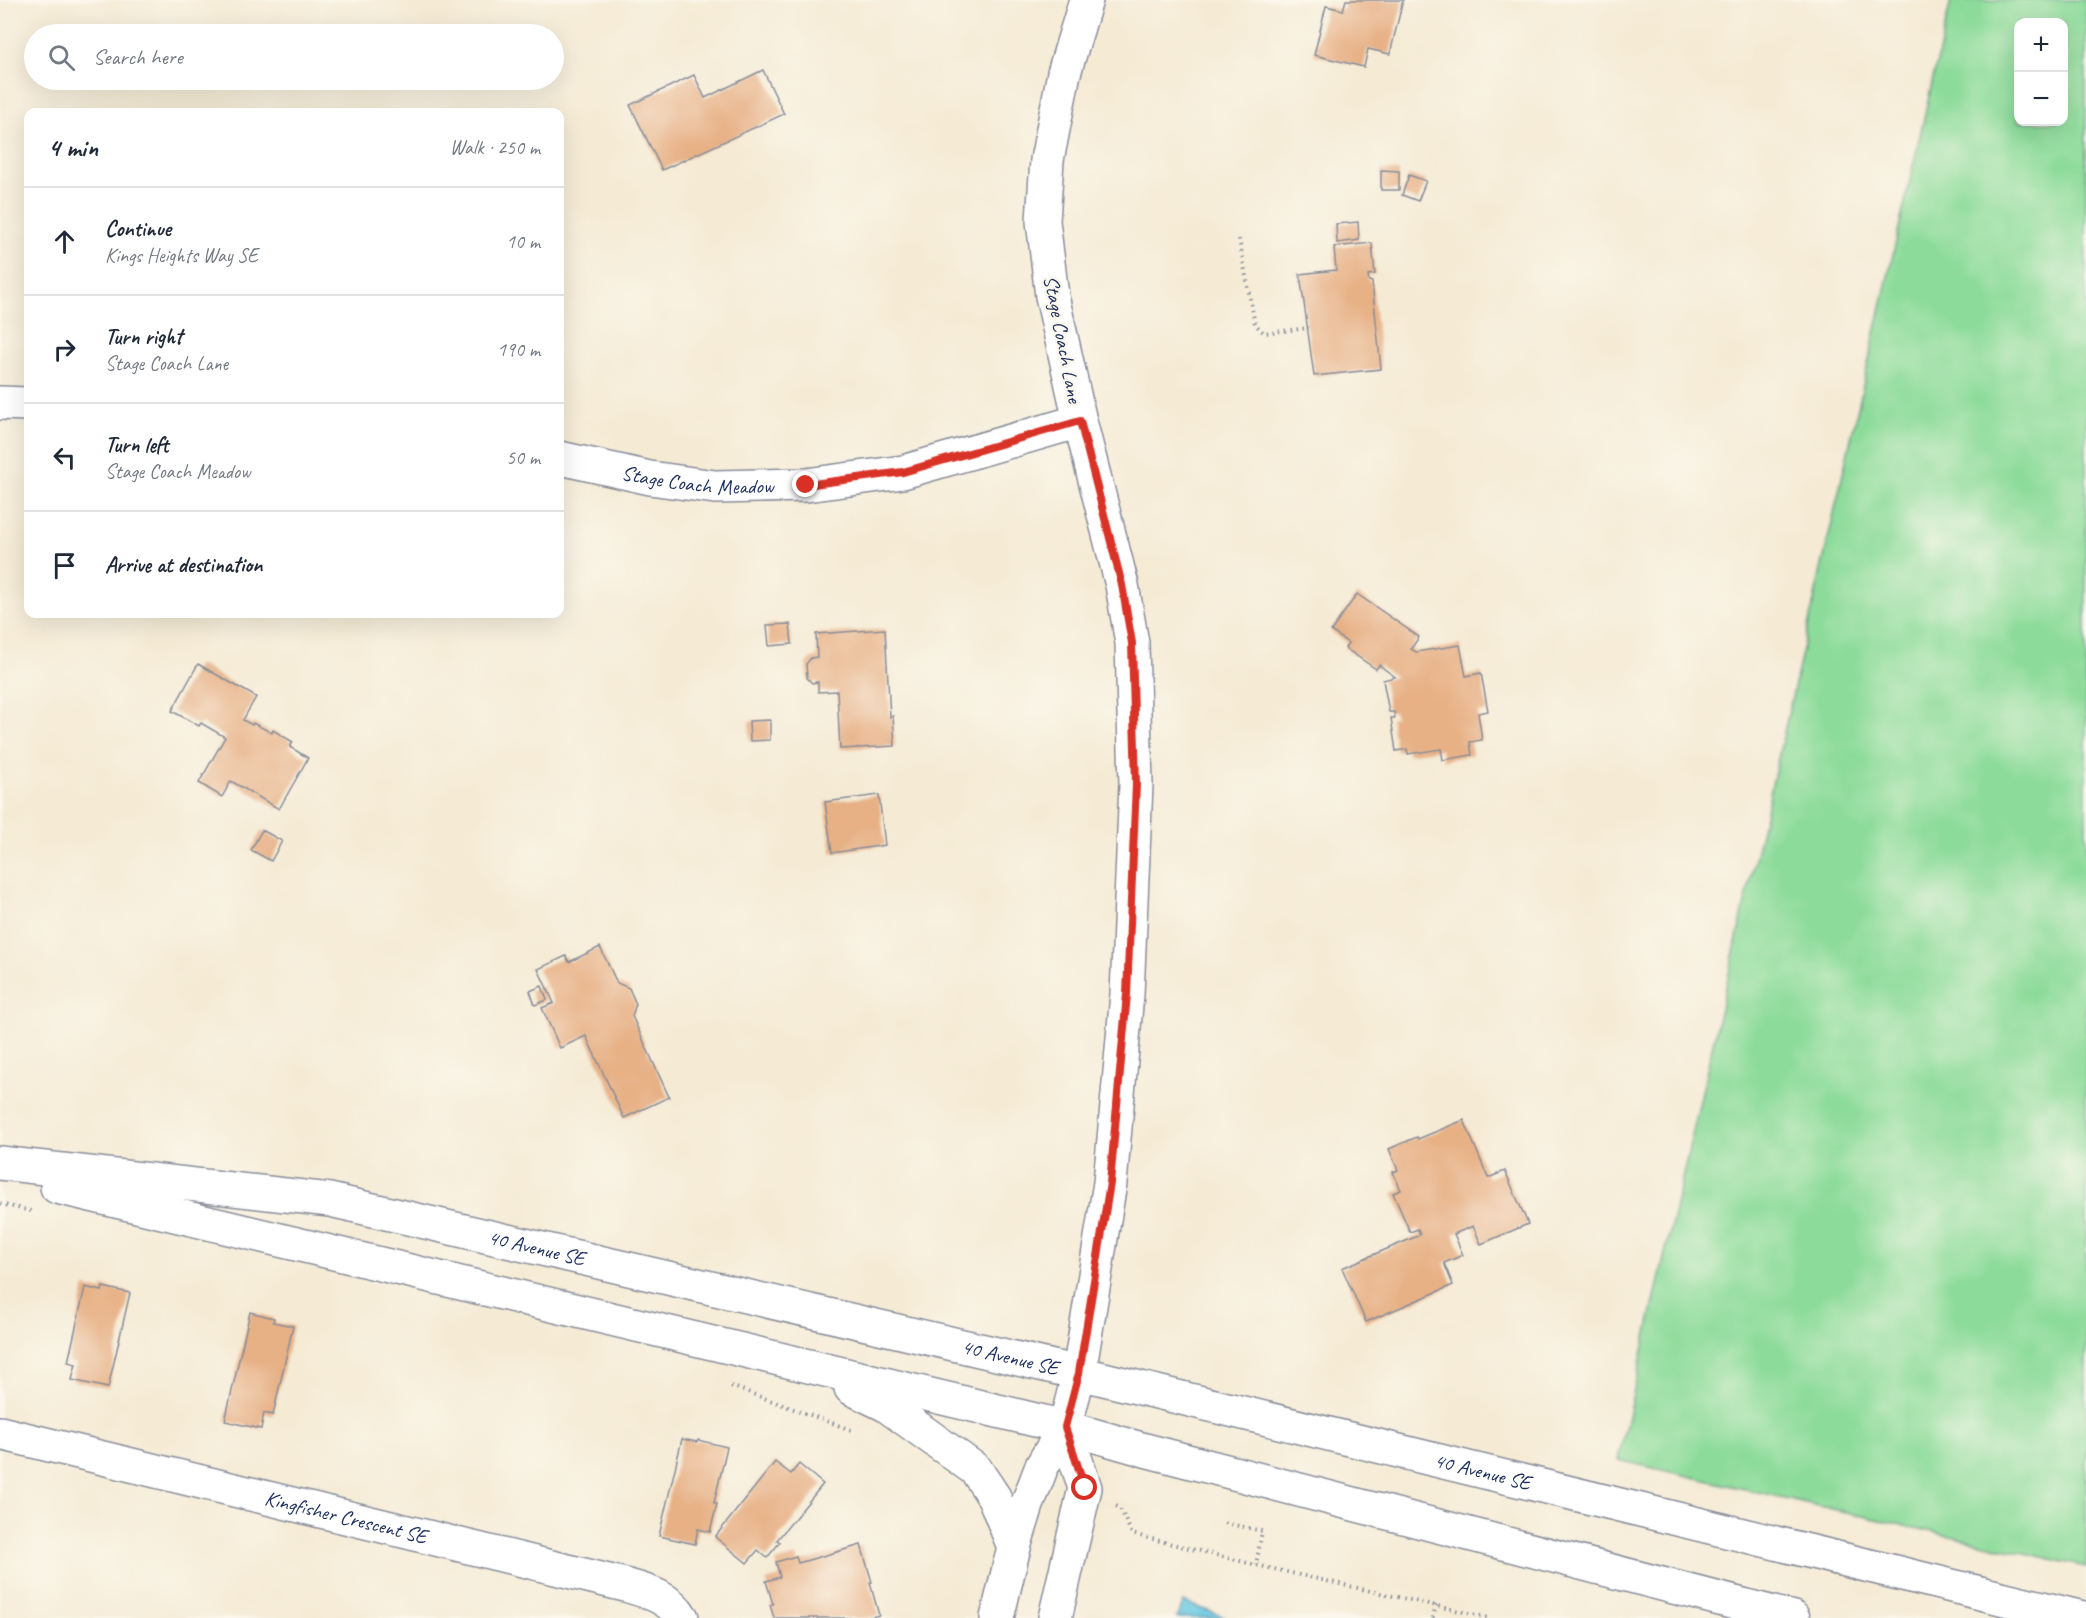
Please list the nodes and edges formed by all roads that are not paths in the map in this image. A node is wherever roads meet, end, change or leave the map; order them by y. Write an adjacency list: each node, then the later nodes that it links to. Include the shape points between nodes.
1 (1086, 0): 4 (street, Stage Coach Lane, via 1064,73 1047,160 1042,221 1052,296)
2 (0, 403): 3 (street)
3 (24, 404)
4 (1080, 421): 5 (street, Stage Coach Meadow, via 903,472 806,485 715,487 650,478); 9 (street, Stage Coach Lane, via 1122,585 1132,643 1136,784 1127,994 1110,1183)
5 (564, 459)
6 (0, 1162): 9 (street, 40 Avenue SE, via 330,1200)
7 (0, 1173): 8 (street)
8 (798, 1362): 10 (street); 12 (street, via 886,1405 976,1470 994,1497)
9 (1079, 1373): 10 (street, Stage Coach Lane); 17 (street, 40 Avenue SE)
10 (1065, 1427): 12 (street, Stage Coach Lane, via 1042,1466); 15 (street, via 1085,1488); 16 (street)
11 (0, 1433): 13 (street, Kingfisher Crescent SE, via 625,1585 654,1593)
12 (1014, 1547): 14 (street, Stage Coach Lane)
13 (682, 1618)
14 (997, 1618)
15 (1055, 1618)
16 (1793, 1618)
17 (2083, 1618)

